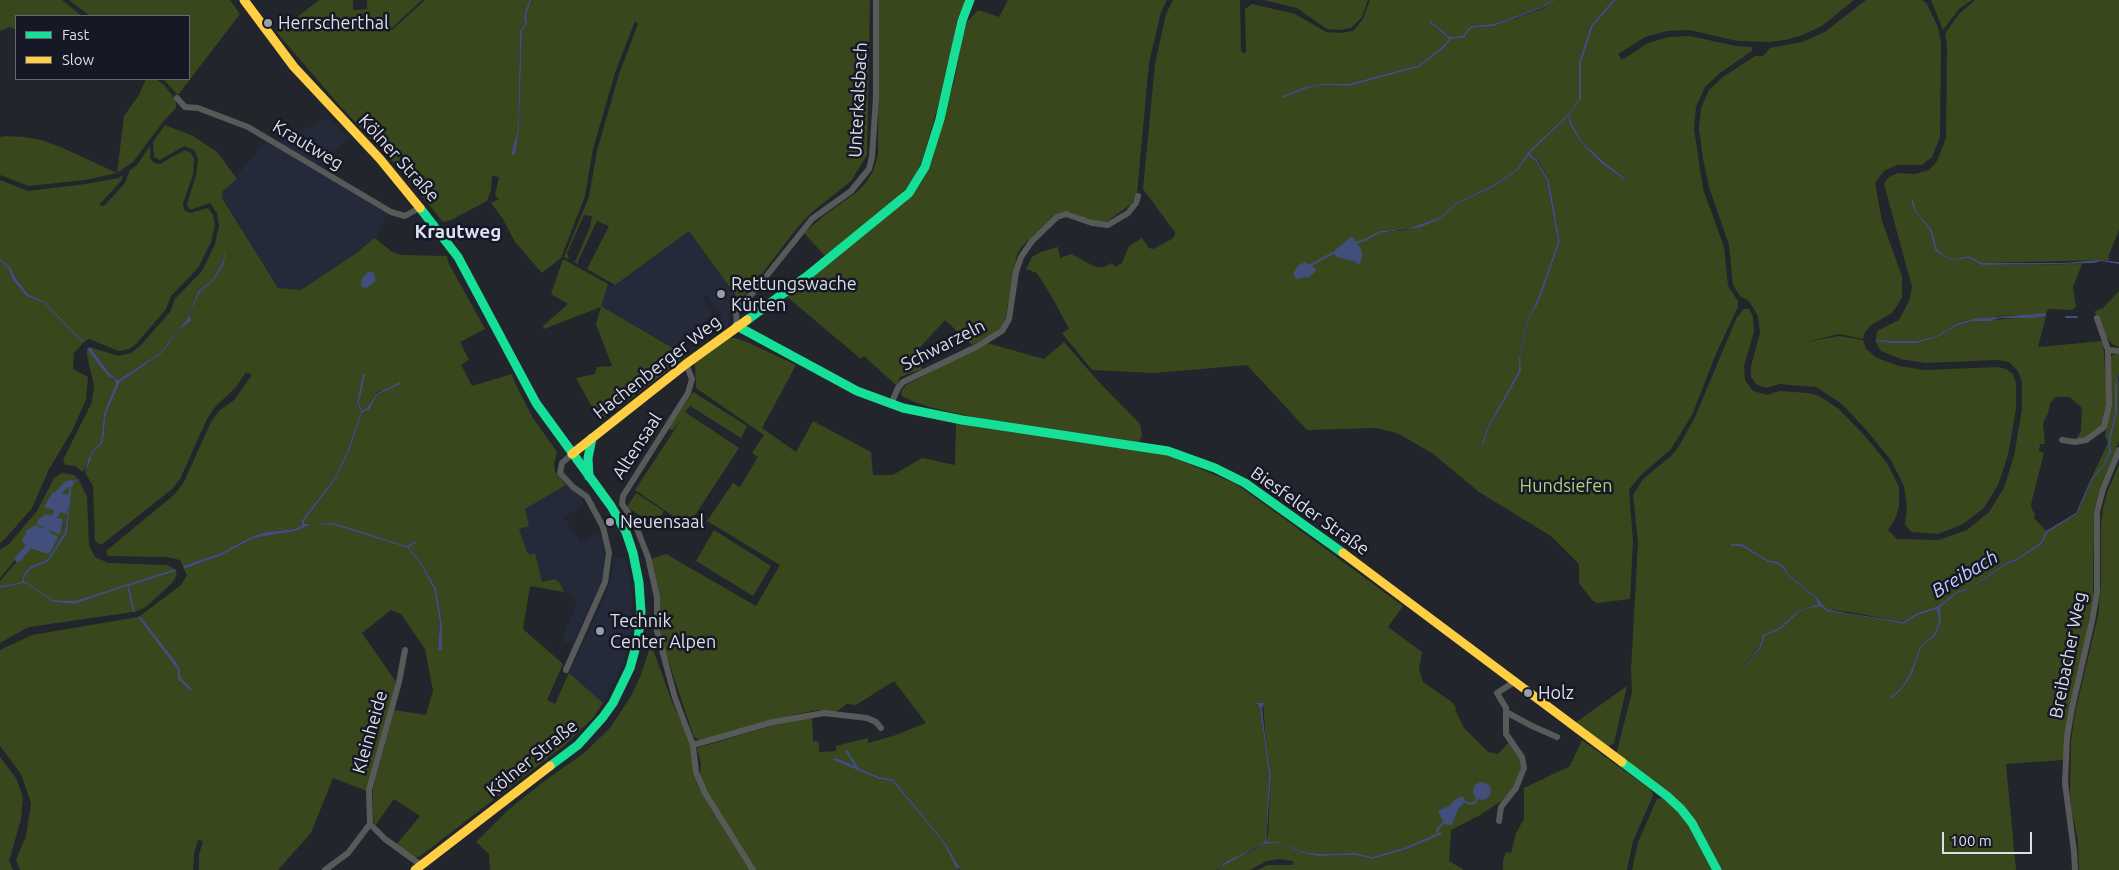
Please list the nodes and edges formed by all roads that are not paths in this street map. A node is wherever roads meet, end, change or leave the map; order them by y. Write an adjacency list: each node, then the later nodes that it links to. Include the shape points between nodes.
1 (244, 0): 6 (street, Kölner Straße, via 294,67)
2 (876, 0): 8 (street, Unterkalsbach, via 876,97 869,169 851,191 812,219 762,282 739,305)
3 (970, 0): 8 (street, Hachenberger Weg, via 962,21 940,119 925,166 909,194 806,277)
4 (177, 98): 6 (street, Krautweg, via 185,107 198,108 248,127 391,212 405,216)
5 (1138, 196): 12 (street, Schwarzeln, via 1128,212 1108,225 1066,214 1057,217 1032,241 1021,257 1009,319 1002,331 903,382)
6 (422, 207): 16 (street, Kölner Straße, via 458,257 536,403)
7 (2097, 318): 9 (street)
8 (737, 326): 11 (street, Hachenberger Weg); 12 (street, Biesfelder Straße, via 850,387)
9 (2108, 350): 10 (street); 14 (street, via 2109,406 2104,427 2080,442)
10 (2119, 351)
11 (686, 364): 13 (street, Hachenberger Weg); 24 (street, Altensaal, via 692,379 688,393 622,499 622,504 634,520 648,556 657,597 657,632 675,698)
12 (891, 404): 20 (street, Biesfelder Straße, via 962,420 1168,451 1215,468 1264,495)
13 (592, 438): 16 (street, Hachenberger Weg); 17 (street, via 588,458)
14 (2062, 440)
15 (2119, 450): 31 (street, Breibacher Weg, via 2097,512 2097,592 2067,737 2065,783)
16 (572, 454): 17 (street, Kölner Straße); 19 (street, via 562,462 560,473 587,497 603,526 609,553 605,582)
17 (590, 478): 27 (street, Kölner Straße, via 626,532 633,553 641,612 630,668 613,703 578,745)
18 (405, 650): 26 (street, Kleinheide, via 400,682 369,790)
19 (566, 670)
20 (1514, 682): 21 (street, via 1497,693); 30 (street, Biesfelder Straße, via 1674,802 1692,823)
21 (1506, 712): 23 (street); 25 (street, via 1506,734 1522,757 1524,768 1516,788 1501,807)
22 (881, 728): 24 (street, via 867,718 824,713 773,722)
23 (1557, 737)
24 (693, 745): 29 (street, Altensaal, via 696,772 705,793)
25 (1499, 821)
26 (370, 824): 27 (street); 28 (street, via 348,853)
27 (418, 868)
28 (326, 870)
29 (753, 870)
30 (1717, 870)
31 (2075, 870)

